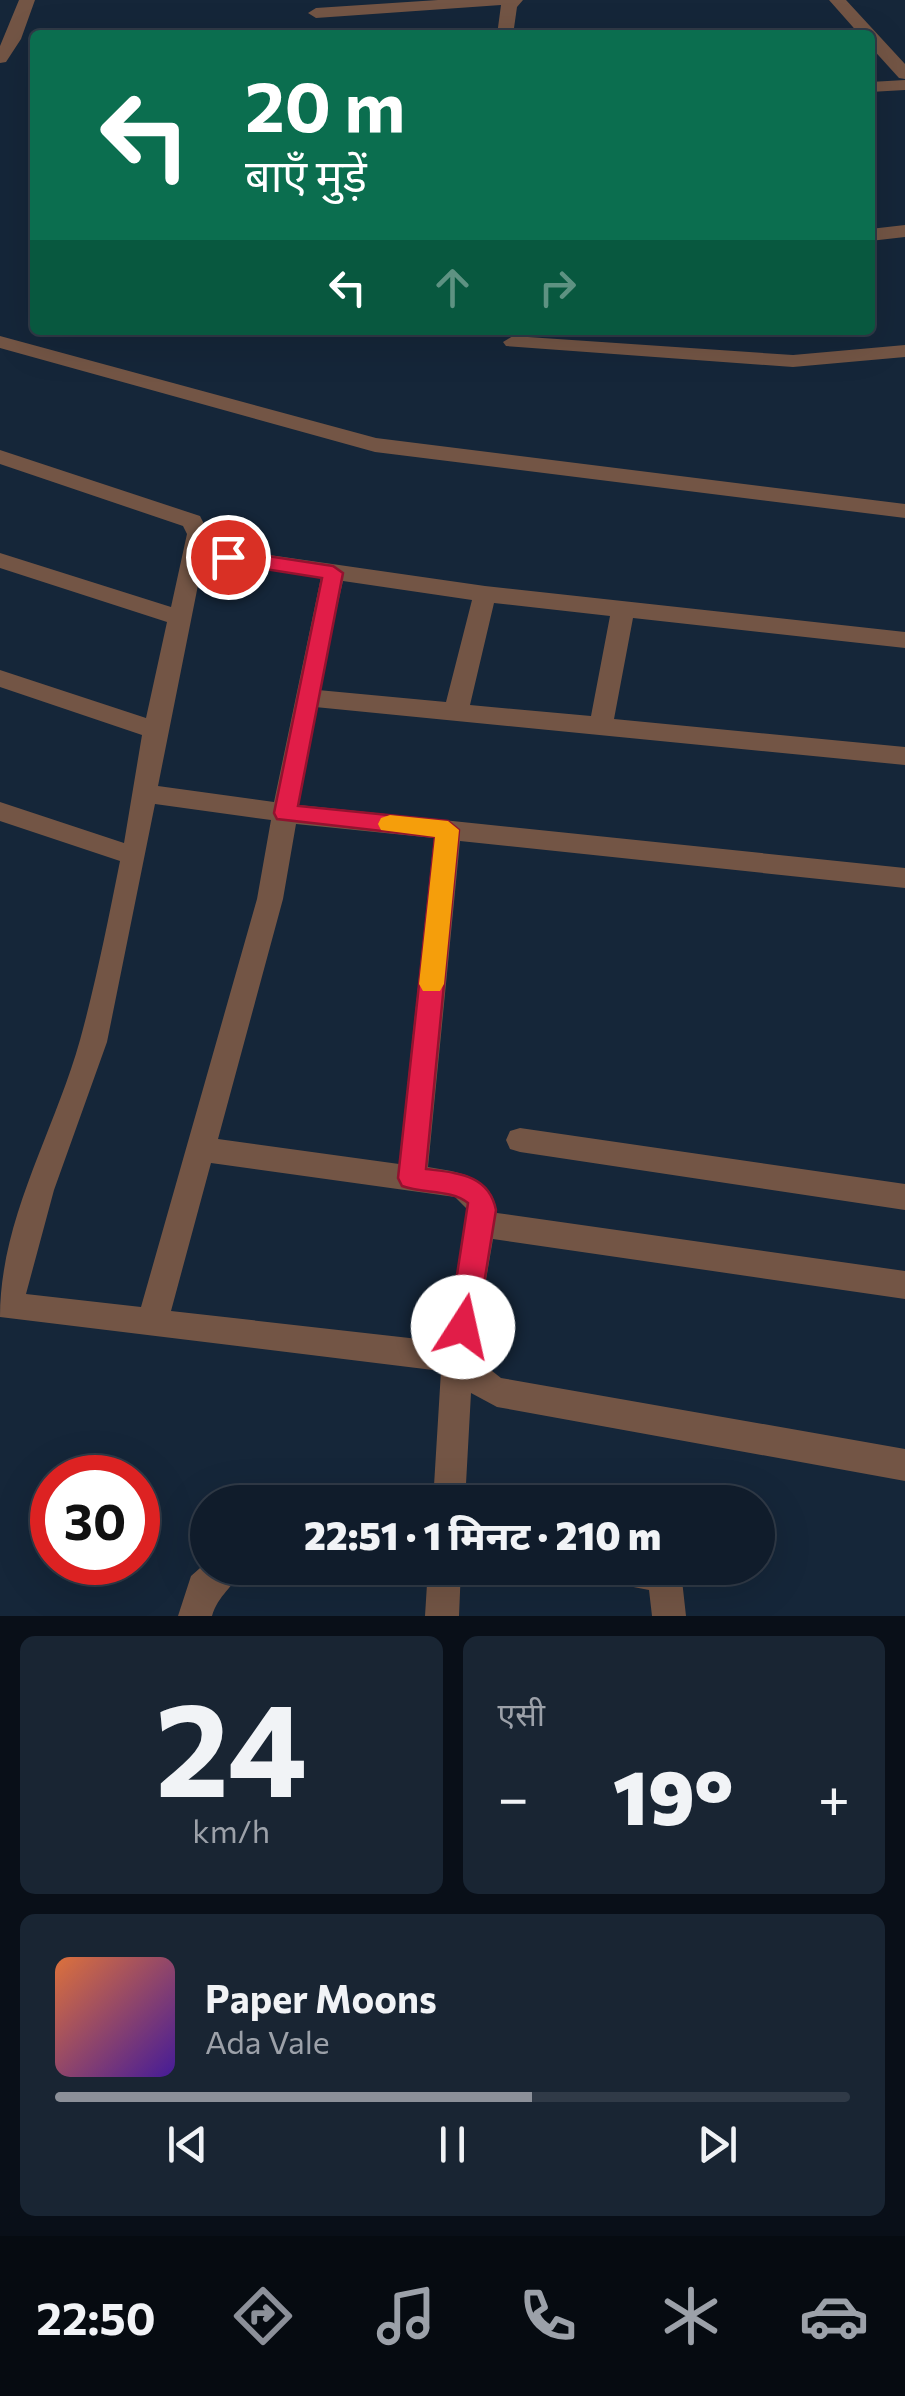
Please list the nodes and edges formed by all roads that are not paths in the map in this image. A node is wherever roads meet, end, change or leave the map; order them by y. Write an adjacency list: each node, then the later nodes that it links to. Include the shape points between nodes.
1 (27, 0): 6 (street)
2 (513, 0): 4 (street); 7 (street)
3 (837, 0): 8 (street)
4 (316, 13)
5 (0, 20): 6 (street)
6 (19, 22): 10 (street)
7 (506, 30)
8 (865, 30)
9 (875, 41): 11 (street)
10 (0, 58)
11 (905, 74)
12 (905, 85): 13 (street)
13 (875, 87)
14 (905, 232): 15 (street)
15 (875, 235)
16 (0, 342): 20 (street, via 375,445)
17 (513, 342): 18 (street, via 793,362)
18 (905, 351)
19 (0, 457): 21 (street, via 192,521 198,534)
20 (905, 512)
21 (194, 551): 23 (street); 26 (street)
22 (0, 560): 26 (street)
23 (333, 573): 24 (street); 29 (street)
24 (485, 594): 25 (street); 30 (street)
25 (623, 609): 27 (street); 31 (street)
26 (178, 617): 32 (street)
27 (905, 640)
28 (0, 678): 32 (street)
29 (305, 698): 30 (street); 36 (street)
30 (456, 712): 31 (street)
31 (601, 726): 33 (street)
32 (155, 730): 34 (street)
33 (905, 756)
34 (145, 793): 36 (street); 38 (street)
35 (0, 811): 38 (street)
36 (285, 813): 37 (street); 41 (street, via 270,899)
37 (448, 830): 39 (street); 42 (street)
38 (134, 856): 46 (street, via 93,1042)
39 (905, 878)
40 (520, 1140): 43 (street)
41 (201, 1149): 42 (street); 47 (street)
42 (412, 1178): 44 (street, via 471,1189 480,1198)
43 (905, 1197)
44 (480, 1224): 45 (street); 48 (street)
45 (905, 1285)
46 (4, 1305): 47 (street)
47 (152, 1324): 48 (street)
48 (457, 1361): 49 (street, via 497,1392); 50 (street)
49 (905, 1465)
50 (450, 1485)
51 (206, 1585): 54 (street)
52 (444, 1585): 55 (street)
53 (666, 1585): 56 (street)
54 (195, 1616)
55 (442, 1616)
56 (669, 1616)

